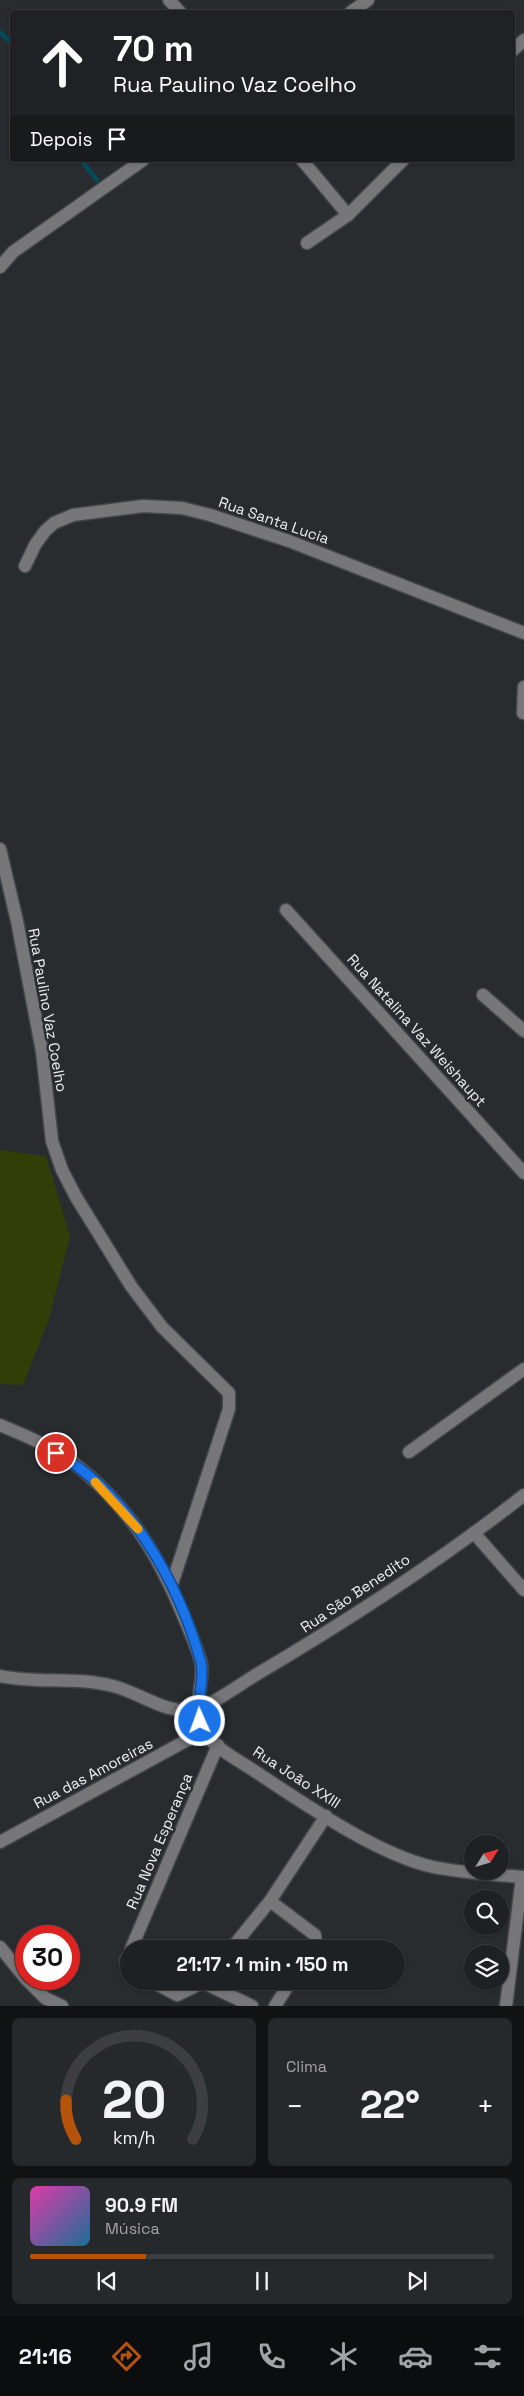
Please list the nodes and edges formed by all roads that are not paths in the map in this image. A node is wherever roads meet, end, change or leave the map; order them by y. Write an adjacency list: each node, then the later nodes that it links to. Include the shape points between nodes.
1 (169, 0): 3 (street)
2 (368, 0): 4 (street)
3 (178, 10)
4 (354, 10)
5 (140, 162): 10 (street, via 12,252)
6 (304, 162): 8 (street)
7 (401, 162): 8 (street)
8 (348, 215): 9 (street)
9 (308, 243)
10 (0, 267)
11 (25, 566): 12 (street, Rua Santa Lucia, via 45,531 73,515 143,506 182,508 289,541)
12 (524, 633)
13 (524, 687): 14 (street)
14 (523, 713)
15 (0, 849): 16 (street, Rua Paulino Vaz Coelho)
16 (3, 875): 26 (street, Rua Paulino Vaz Coelho, via 42,1051 52,1141 62,1170 131,1286 162,1328 228,1393 229,1410)
17 (286, 910): 20 (street, Rua Natalina Vaz Weishaupt)
18 (483, 995): 19 (street)
19 (524, 1031)
20 (524, 1172)
21 (524, 1369): 23 (street)
22 (0, 1425): 26 (street, via 69,1460 101,1487 134,1523 154,1552)
23 (409, 1452)
24 (524, 1495): 25 (street, Rua São Benedito)
25 (474, 1533): 27 (street); 29 (street, Rua São Benedito, via 309,1644)
26 (171, 1587): 29 (street, via 203,1671)
27 (524, 1590)
28 (0, 1676): 29 (street, via 69,1679 113,1686 169,1709)
29 (197, 1710): 30 (street)
30 (202, 1732): 31 (street, Rua João XXIII); 33 (street, Rua das Amoreiras)
31 (218, 1745): 32 (street, Rua João XXIII); 36 (street, Rua Nova Esperança)
32 (326, 1816): 34 (street, Rua João XXIII, via 373,1844 432,1866); 35 (street)
33 (0, 1842)
34 (523, 1877): 49 (street)
35 (270, 1901): 37 (street); 38 (street, via 315,1935)
36 (135, 1940)
37 (238, 1940)
38 (316, 1940)
39 (0, 1947): 40 (street)
40 (15, 1965)
41 (37, 1990): 46 (street)
42 (168, 1990): 43 (street, via 177,1995)
43 (188, 1990)
44 (221, 1990): 47 (street)
45 (286, 1990): 48 (street)
46 (62, 2006)
47 (252, 2006)
48 (275, 2006)
49 (506, 2006)

